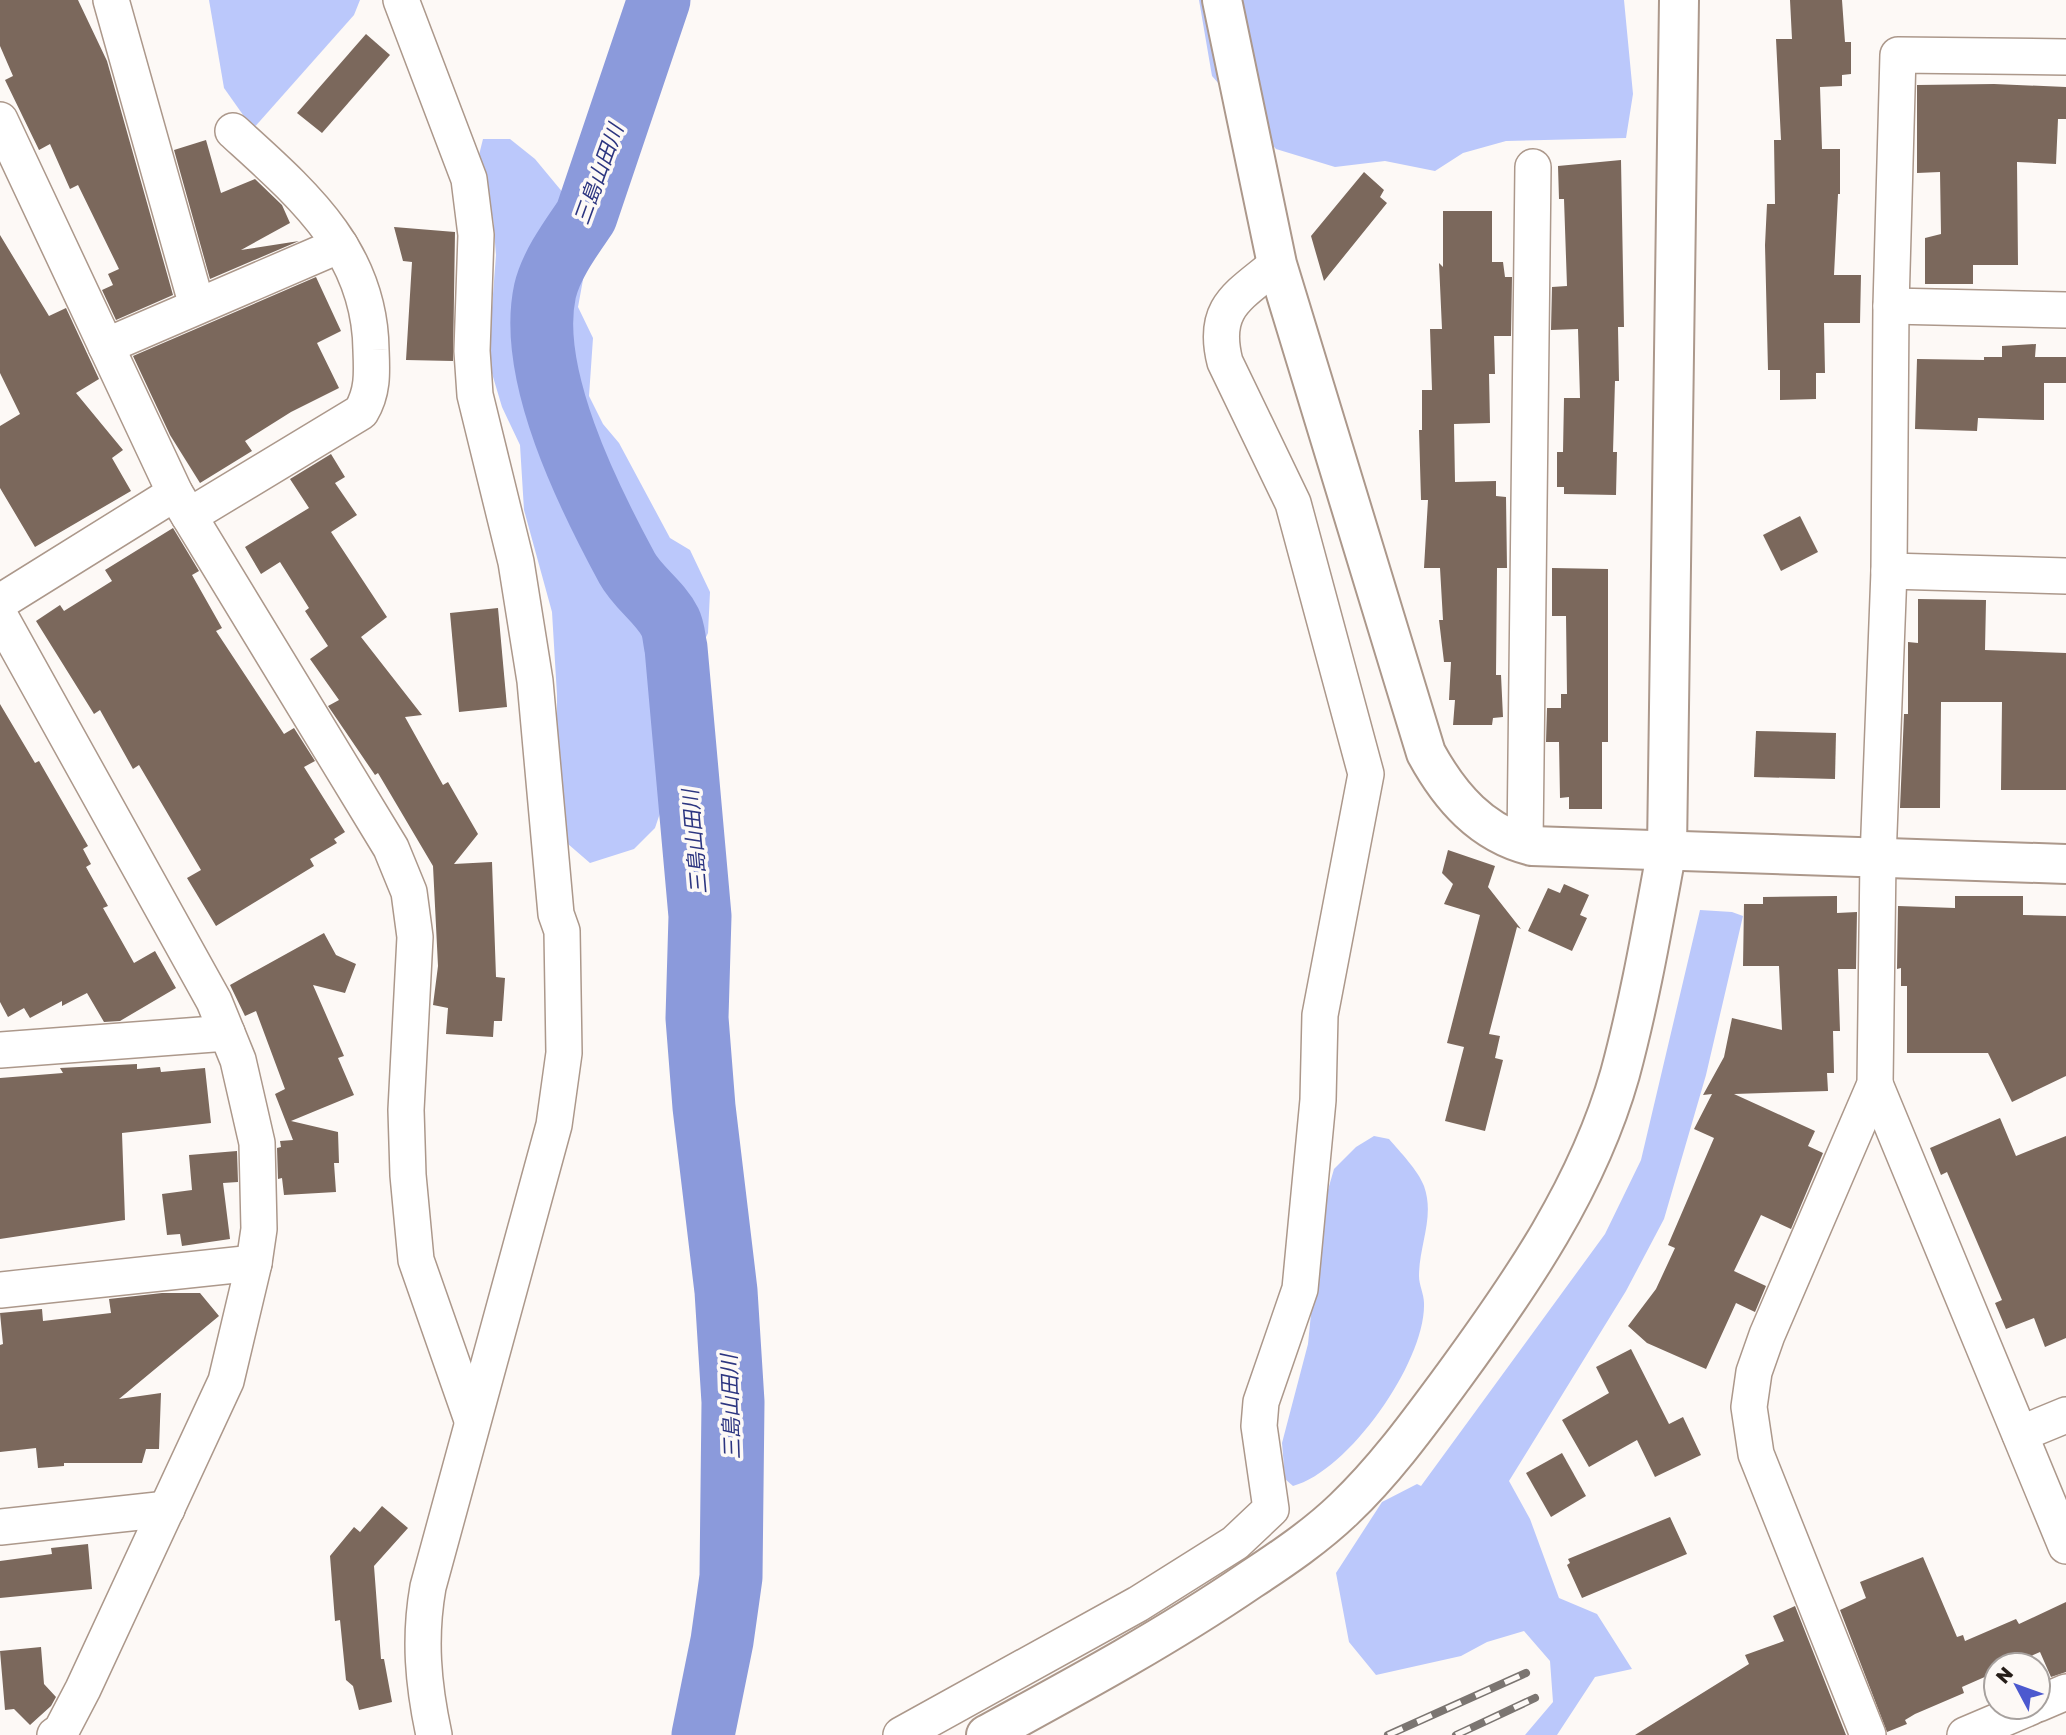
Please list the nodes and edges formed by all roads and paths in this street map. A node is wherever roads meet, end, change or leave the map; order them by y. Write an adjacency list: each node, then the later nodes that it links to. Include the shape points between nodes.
1 (111, 0): 11 (street)
2 (401, 0): 30 (street, via 469,179 476,234 475,395 516,562 535,681 556,914 562,931 564,1053 554,1125)
3 (1222, 0): 10 (street)
4 (1679, 0): 21 (street)
5 (2066, 57): 12 (street, via 1898,55)
6 (0, 120): 14 (street)
7 (233, 131): 9 (street, via 301,192)
8 (1533, 167): 20 (street)
9 (340, 245): 11 (street); 15 (street, via 363,289 371,324 369,399 361,412)
10 (1277, 264): 20 (street, via 1426,753 1441,780 1478,820); 38 (street, via 1224,312 1220,340 1225,362 1293,503 1366,774 1320,1016 1318,1100 1300,1289 1261,1402 1259,1426 1271,1509 1235,1542 1138,1604)
11 (197, 306): 14 (street)
12 (1891, 306): 13 (street); 16 (street)
13 (2066, 310)
14 (106, 346): 15 (street)
15 (182, 504): 18 (street); 30 (street, via 384,837 409,892 415,937 406,1110 416,1260)
16 (1889, 571): 17 (street); 22 (street)
17 (2066, 576)
18 (0, 602)
19 (0, 616): 24 (street, via 214,1001)
20 (1525, 844): 21 (street)
21 (1667, 849): 22 (street); 39 (street, via 1619,1076 1588,1162 1537,1257 1410,1435 1344,1509 1278,1561 1150,1645)
22 (1878, 859): 23 (street); 26 (street)
23 (2066, 864)
24 (227, 1033): 25 (street); 27 (street, via 241,1070 257,1143 259,1229)
25 (0, 1050)
26 (1875, 1084): 31 (street); 40 (street, via 1767,1335 1754,1372 1749,1407 1756,1454 1777,1514)
27 (254, 1263): 28 (street); 32 (street, via 226,1381)
28 (0, 1290)
29 (2066, 1415): 31 (street)
30 (472, 1420): 37 (street, via 421,1626 424,1687)
31 (2020, 1434): 34 (street)
32 (167, 1510): 33 (street); 36 (street)
33 (0, 1527)
34 (2066, 1546)
35 (1998, 1721): 41 (street)
36 (61, 1734)
37 (434, 1735)
38 (901, 1735)
39 (986, 1735)
40 (1868, 1735)
41 (1965, 1735)

